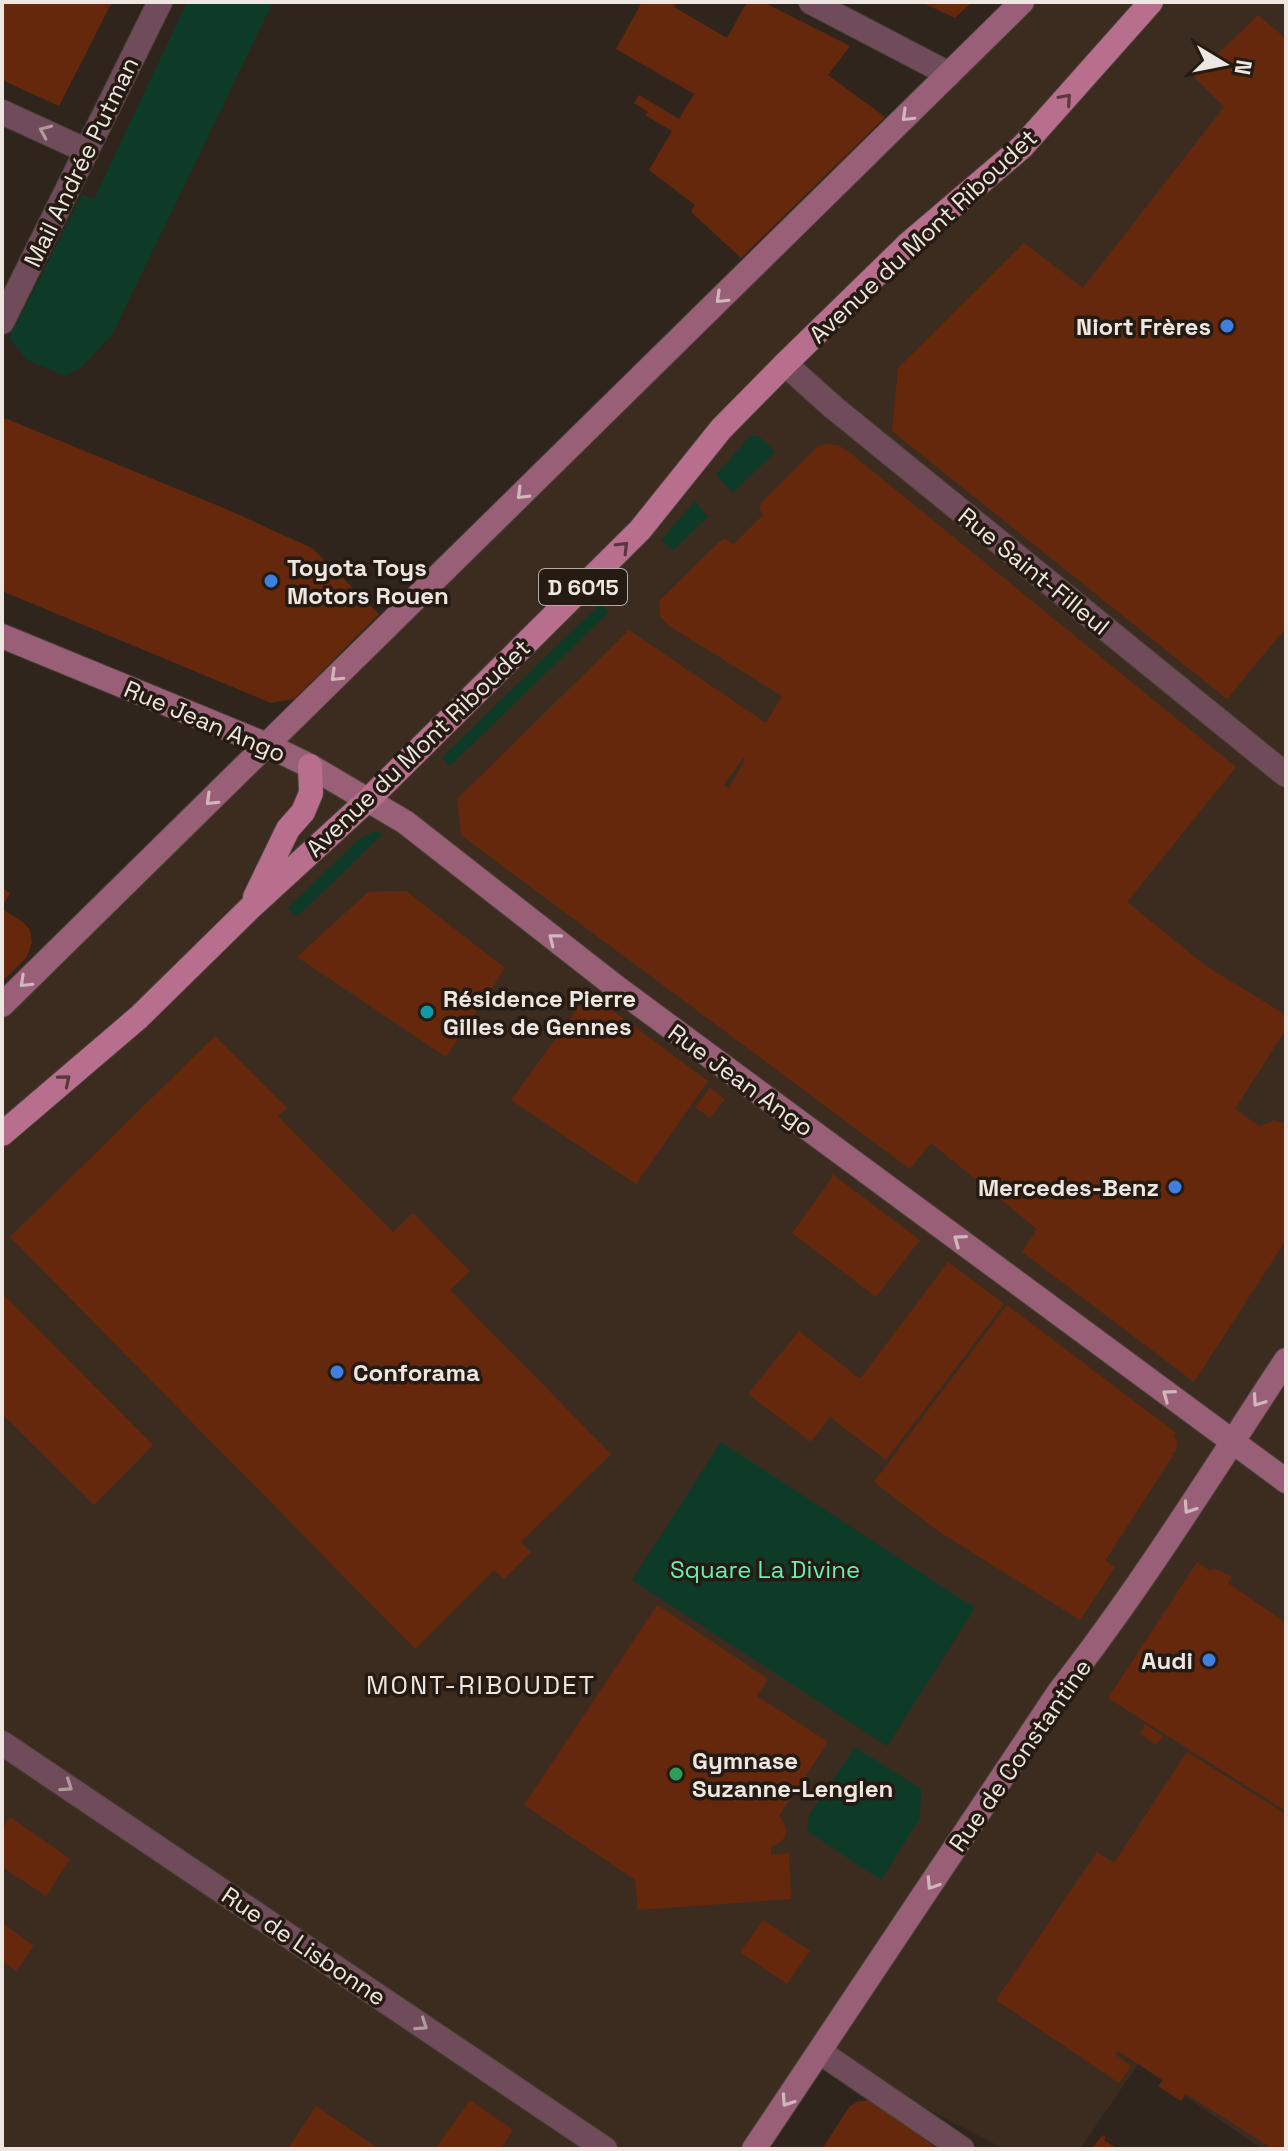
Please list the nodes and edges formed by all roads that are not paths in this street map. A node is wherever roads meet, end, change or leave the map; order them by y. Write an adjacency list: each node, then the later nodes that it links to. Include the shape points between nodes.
1 (160, 2): 7 (street, Mail Andrée Putman)
2 (811, 2): 5 (street)
3 (1022, 2): 5 (street)
4 (1151, 2): 9 (main road, Avenue du Mont Riboudet / D 6015, one-way to 4, via 907,245 1022,147)
5 (949, 74): 11 (street, one-way to 11)
6 (2, 112): 7 (street, one-way to 6)
7 (87, 151): 8 (street, Mail Andrée Putman)
8 (2, 322)
9 (785, 364): 13 (street, Rue Saint-Filleul); 14 (main road, Avenue du Mont Riboudet / D 6015, one-way to 9, via 640,530 721,429)
10 (2, 636): 11 (street, Rue Jean Ango)
11 (267, 745): 12 (street, Rue Jean Ango); 16 (street, one-way to 16)
12 (310, 766): 14 (street, Rue Jean Ango); 15 (main road, D 6015, via 311,793 303,812 288,829)
13 (1286, 775)
14 (369, 799): 15 (main road, Avenue du Mont Riboudet / D 6015); 19 (street, Rue Jean Ango, one-way to 14)
15 (249, 909): 17 (main road, Avenue du Mont Riboudet / D 6015, one-way to 15, via 139,1017)
16 (2, 1005)
17 (2, 1134)
18 (1286, 1360): 19 (street, Rue de Constantine, one-way to 19)
19 (1231, 1442): 20 (street, Rue Jean Ango); 22 (street, Rue de Constantine, one-way to 22)
20 (1286, 1481)
21 (2, 1743): 23 (street, Rue de Lisbonne, one-way to 23)
22 (820, 2052): 24 (street, Rue de Constantine, one-way to 24); 25 (street)
23 (605, 2149)
24 (754, 2149)
25 (962, 2149)

